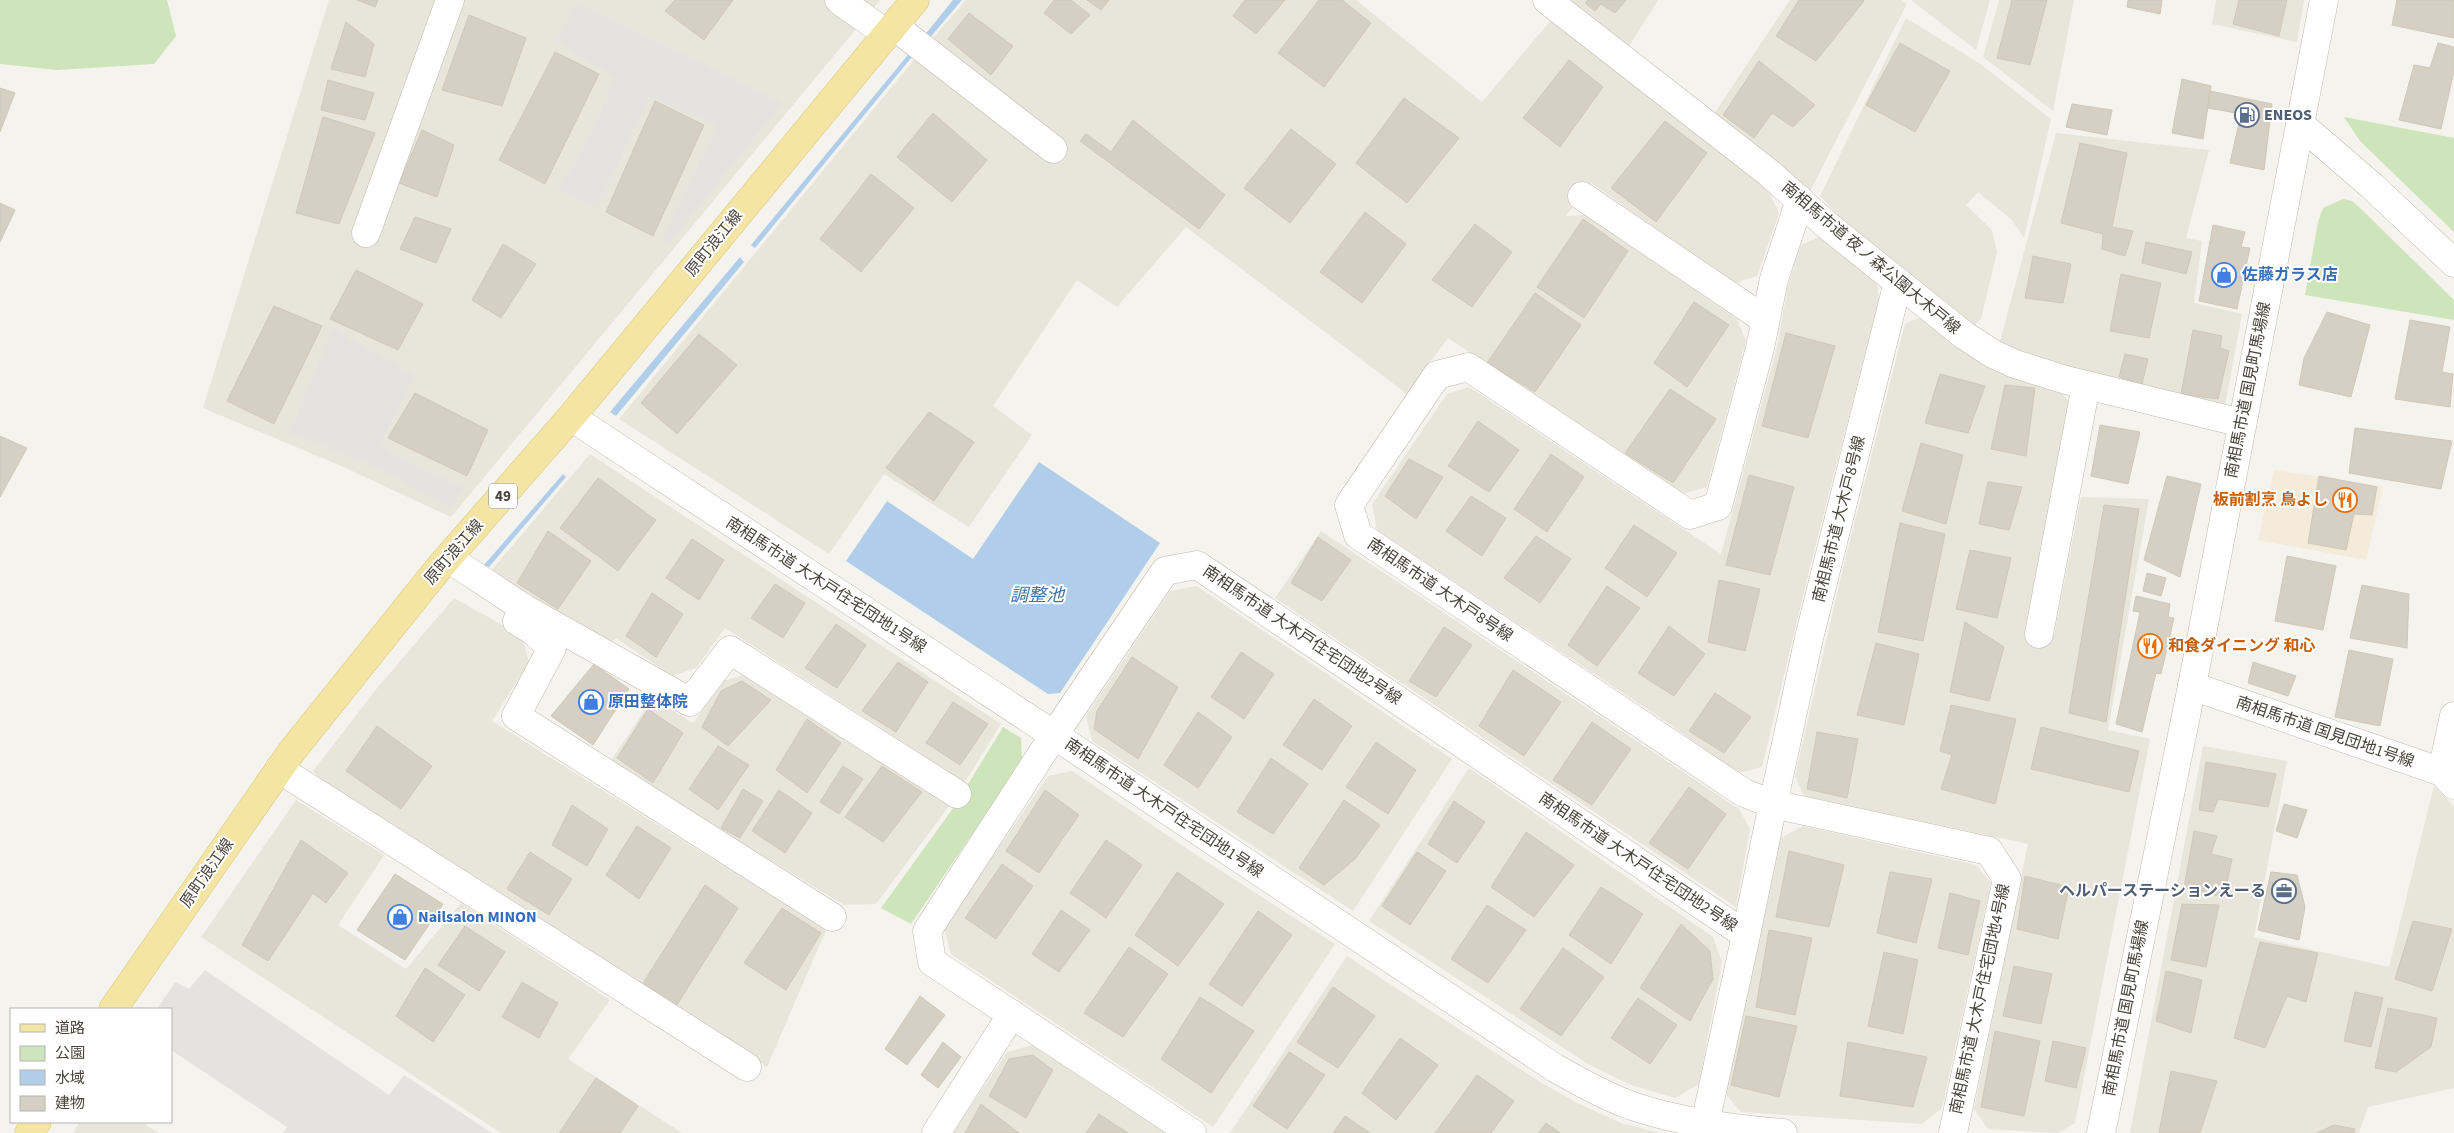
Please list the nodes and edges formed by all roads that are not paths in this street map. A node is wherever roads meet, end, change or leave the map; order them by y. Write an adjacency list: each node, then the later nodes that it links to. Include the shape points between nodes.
1 (450, 0): 11 (street)
2 (839, 0): 6 (street)
3 (915, 0): 6 (main road, 原町浪江線 / 49)
4 (1547, 0): 10 (street, 南相馬市道 夜ノ森公園大木戸線)
5 (2324, 0): 7 (street, 南相馬市道 国見町馬場線)
6 (891, 30): 8 (street); 16 (main road, 原町浪江線 / 49)
7 (2300, 124): 12 (street); 17 (street, 南相馬市道 国見町馬場線)
8 (1053, 149)
9 (1582, 196): 14 (street)
10 (1800, 200): 13 (street, 南相馬市道 夜ノ森公園大木戸線); 14 (street, 南相馬市道 大木戸8号線)
11 (366, 233)
12 (2454, 263)
13 (1898, 282): 15 (street, 南相馬市道 夜ノ森公園大木戸線, via 1993,354 2015,364); 26 (street, 南相馬市道 大木戸8号線, via 1808,638)
14 (1764, 319): 26 (street, 南相馬市道 大木戸8号線, via 1760,348 1718,506 1690,515 1468,367 1437,375 1348,505 1358,535 1744,793)
15 (2086, 384): 17 (street, 南相馬市道 夜ノ森公園大木戸線); 19 (street)
16 (571, 417): 18 (main road, 原町浪江線 / 49); 22 (street, 南相馬市道 大木戸住宅団地1号線)
17 (2242, 423): 20 (street, 南相馬市道 国見町馬場線)
18 (443, 563): 23 (main road, 原町浪江線 / 49); 25 (street, via 690,702 730,650); 27 (street, via 552,648 516,716)
19 (2039, 634)
20 (2192, 686): 24 (street, 南相馬市道 国見団地1号線); 37 (street, 南相馬市道 国見町馬場線)
21 (2454, 716): 24 (street)
22 (1054, 735): 28 (street, 南相馬市道 大木戸住宅団地2号線, via 1165,571 1198,565); 30 (street, 南相馬市道 大木戸住宅団地2号線, via 927,930 932,962); 32 (street, 南相馬市道 大木戸住宅団地1号線, via 1555,1068 1631,1106)
23 (279, 769): 29 (main road, 原町浪江線 / 49); 31 (street)
24 (2448, 778)
25 (957, 794)
26 (1773, 804): 28 (street); 36 (street, 南相馬市道 大木戸住宅団地4号線, via 1989,851 2007,879)
27 (832, 917)
28 (1746, 935): 32 (street, 南相馬市道 大木戸住宅団地2号線)
29 (114, 1008)
30 (1012, 1014): 33 (street); 34 (street, 南相馬市道 大木戸住宅団地2号線)
31 (747, 1067)
32 (1704, 1128): 35 (street, 南相馬市道 大木戸住宅団地1号線)
33 (936, 1133)
34 (1192, 1133)
35 (1783, 1133)
36 (1953, 1133)
37 (2101, 1133)

